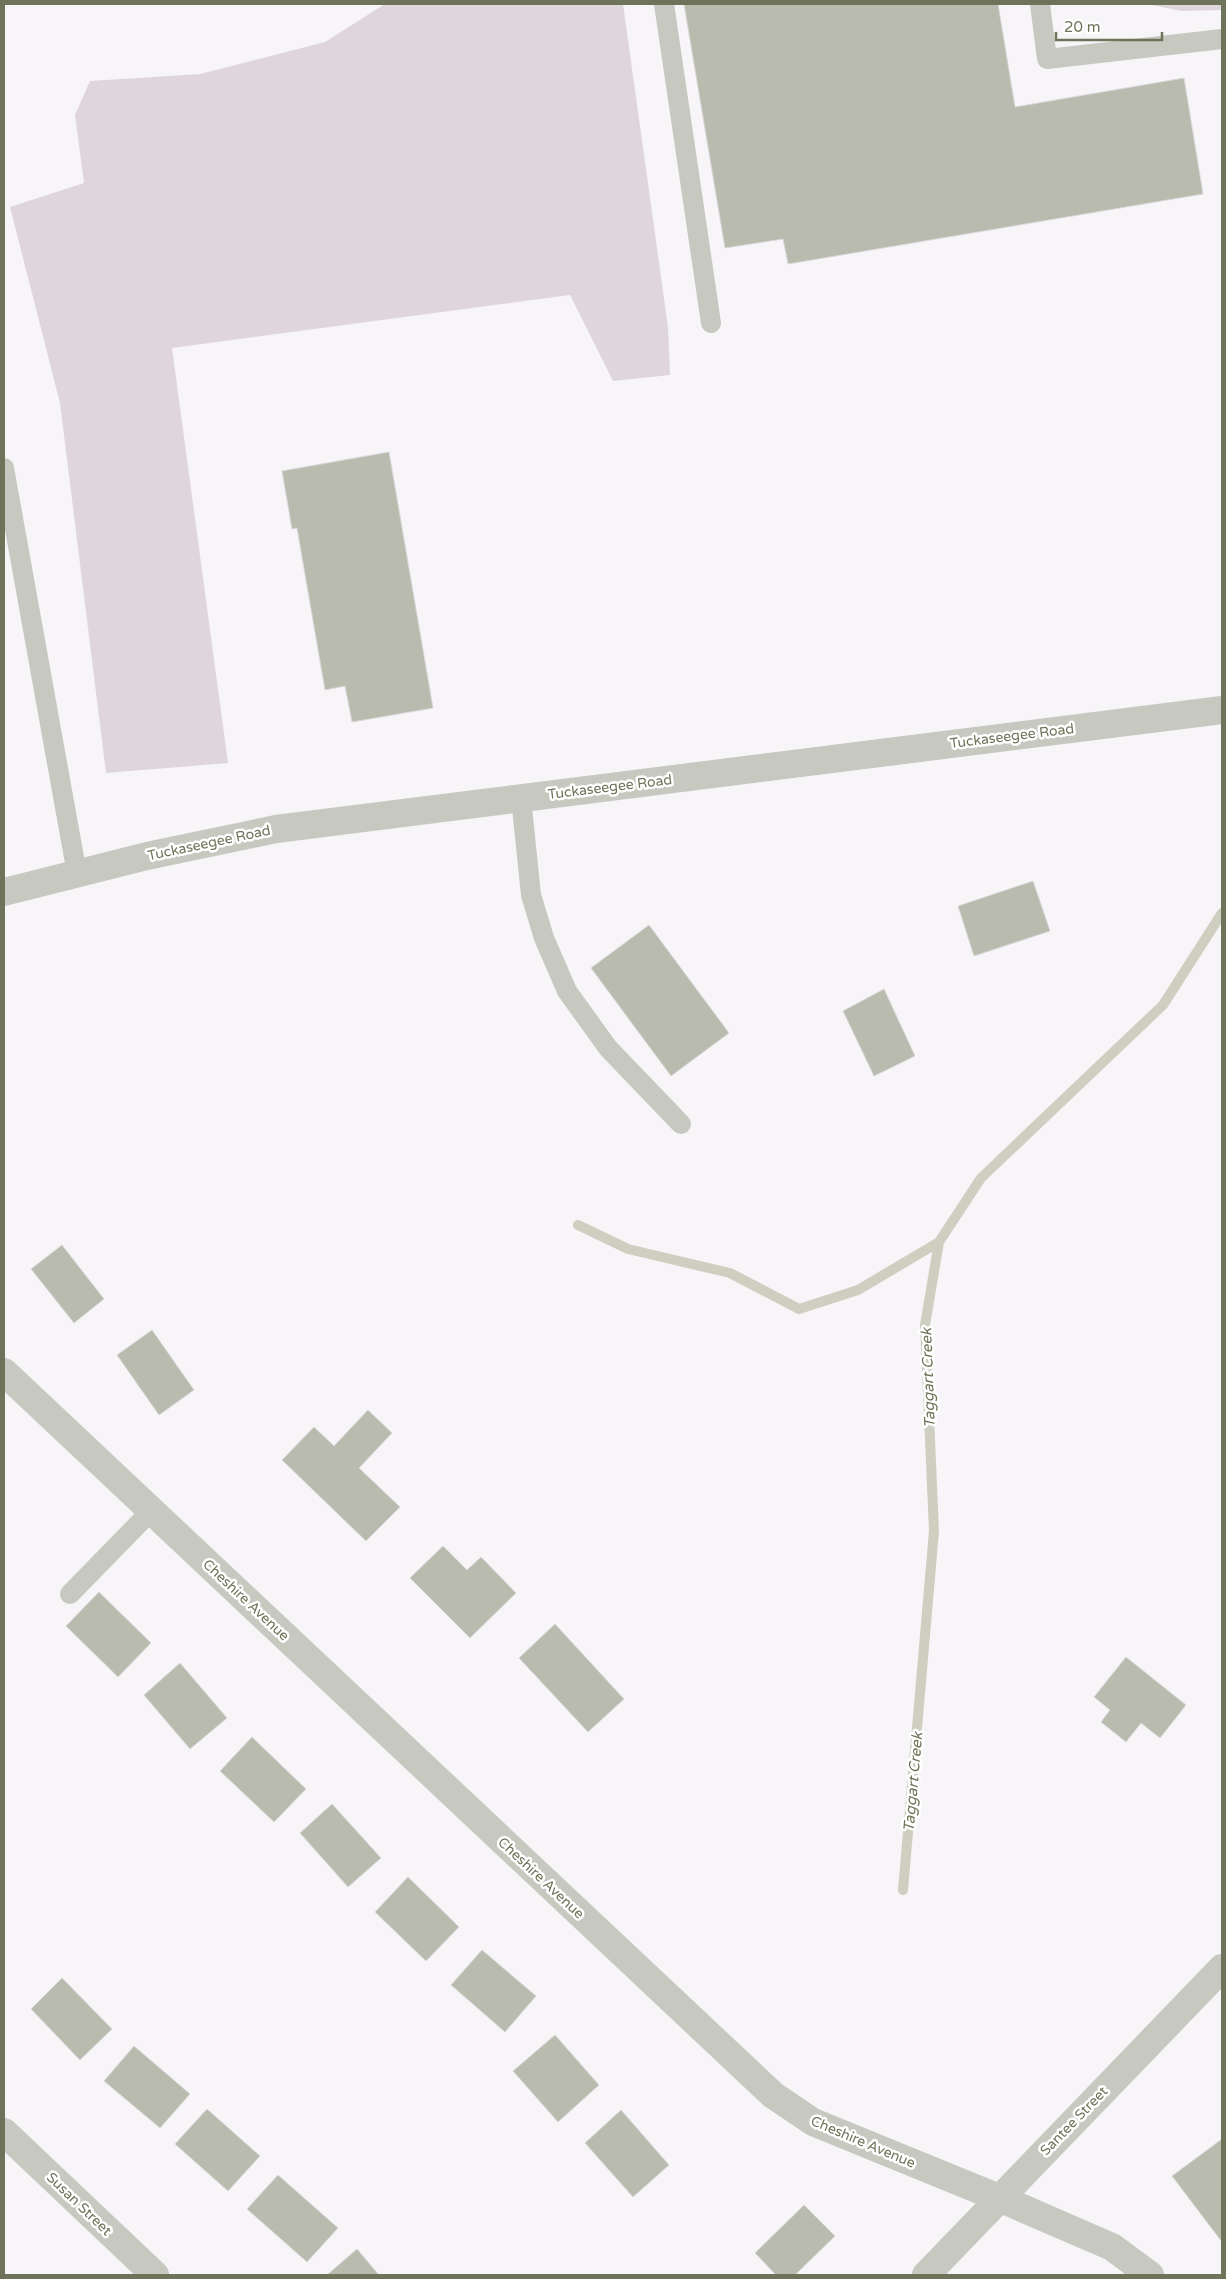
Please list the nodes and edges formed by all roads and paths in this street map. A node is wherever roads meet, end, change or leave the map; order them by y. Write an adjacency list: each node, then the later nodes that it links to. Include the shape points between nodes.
1 (664, 4): 4 (lane)
2 (1040, 4): 3 (lane, via 1047,59)
3 (1222, 39)
4 (711, 322)
5 (4, 468): 8 (lane)
6 (1222, 710): 7 (street, Tuckaseegee Road)
7 (521, 798): 8 (street, Tuckaseegee Road, via 276,828); 10 (lane, via 531,895 544,938 568,991 608,1048)
8 (77, 874): 9 (street, Tuckaseegee Road)
9 (4, 892)
10 (681, 1124)
11 (4, 1372): 12 (street, Cheshire Avenue)
12 (152, 1511): 13 (lane); 16 (street, Cheshire Avenue, via 773,2095 813,2122)
13 (70, 1594)
14 (1222, 1968): 16 (street, Santee Street)
15 (4, 2132): 17 (street, Susan Street)
16 (999, 2198): 18 (street, Santee Street); 19 (street, Cheshire Avenue, via 1112,2247)
17 (155, 2275)
18 (926, 2275)
19 (1150, 2275)

